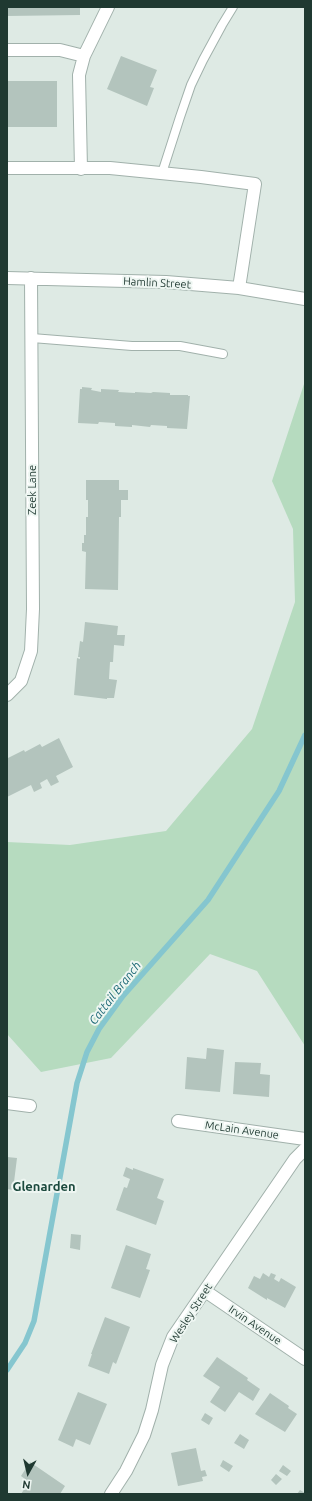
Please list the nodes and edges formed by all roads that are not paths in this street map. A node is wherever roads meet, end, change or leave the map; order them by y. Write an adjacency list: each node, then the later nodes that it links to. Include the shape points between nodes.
1 (108, 7): 4 (street)
2 (233, 7): 7 (lane, via 191,85)
3 (7, 50): 4 (street, via 60,50)
4 (84, 56): 6 (street, via 80,75)
5 (7, 168): 6 (street)
6 (81, 169): 7 (street, via 110,168)
7 (162, 173): 10 (street, via 255,184)
8 (7, 278): 9 (street, Hamlin Street)
9 (31, 278): 10 (street, Hamlin Street, via 166,282); 12 (street, Zeek Lane)
10 (239, 288): 11 (street, Hamlin Street)
11 (305, 299)
12 (32, 338): 13 (lane, via 132,346 180,346); 14 (street, Zeek Lane, via 33,609 30,651 21,681)
13 (223, 354)
14 (7, 695)
15 (7, 1103): 16 (street)
16 (30, 1106)
17 (178, 1121): 18 (street, McLain Avenue)
18 (305, 1140)
19 (305, 1149): 20 (street, Wesley Street, via 294,1159)
20 (205, 1291): 21 (street, Irvin Avenue); 22 (street, Wesley Street, via 167,1350 144,1435)
21 (305, 1359)
22 (115, 1493)

